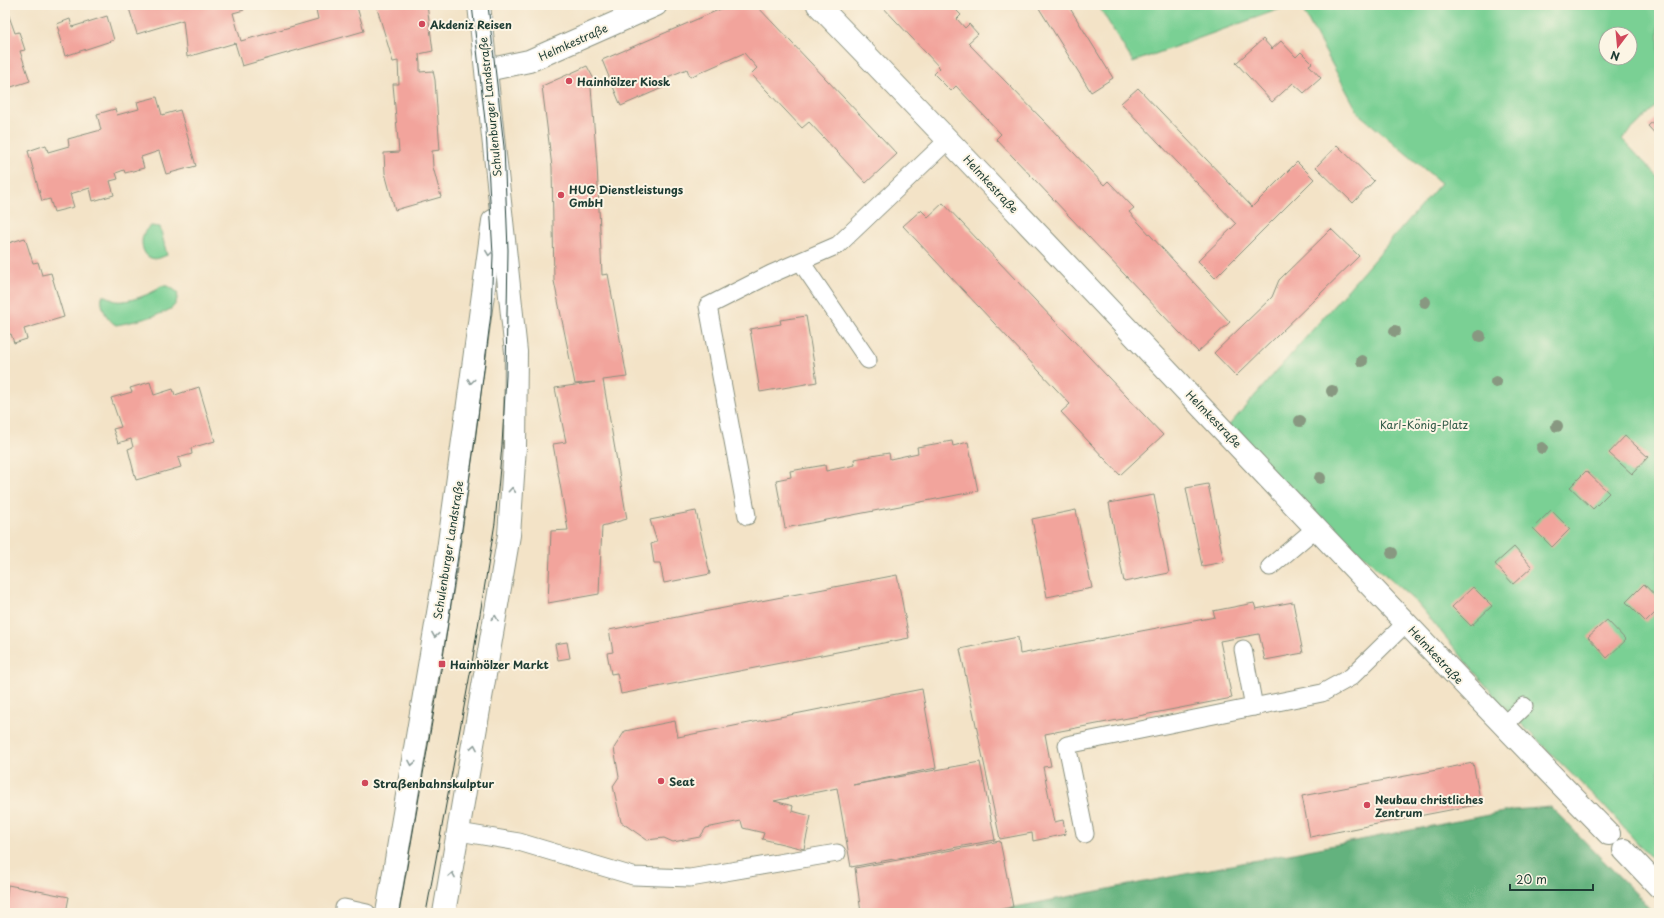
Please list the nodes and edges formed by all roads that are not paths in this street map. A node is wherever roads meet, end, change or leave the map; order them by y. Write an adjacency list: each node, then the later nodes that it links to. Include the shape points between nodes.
1 (479, 5): 4 (main road, Schulenburger Landstraße)
2 (656, 5): 4 (main road, Helmkestraße, via 529,61)
3 (818, 5): 5 (main road, Helmkestraße)
4 (487, 70): 6 (main road, Schulenburger Landstraße)
5 (949, 139): 7 (lane, via 838,246); 10 (main road, Helmkestraße)
6 (497, 186): 17 (main road, Schulenburger Landstraße, one-way to 6, via 509,534 515,447 516,352); 25 (main road, Schulenburger Landstraße, one-way to 25, via 446,564)
7 (801, 262): 8 (lane); 9 (lane, via 708,306)
8 (868, 360)
9 (747, 516)
10 (1316, 528): 11 (lane); 12 (main road, Helmkestraße)
11 (1270, 567)
12 (1406, 624): 15 (lane, via 1351,677 1322,693); 16 (main road, Helmkestraße)
13 (1243, 649): 15 (lane)
14 (1524, 706): 16 (lane)
15 (1254, 707): 18 (lane, via 1067,744)
16 (1503, 726): 19 (main road, Helmkestraße)
17 (459, 832): 21 (lane, via 518,842 633,876 690,878); 26 (main road, Schulenburger Landstraße, one-way to 17)
18 (1085, 834)
19 (1609, 834)
20 (1624, 850): 22 (main road)
21 (837, 853)
22 (1659, 888)
23 (344, 908): 24 (lane)
24 (368, 913)
25 (387, 913)
26 (444, 913)

